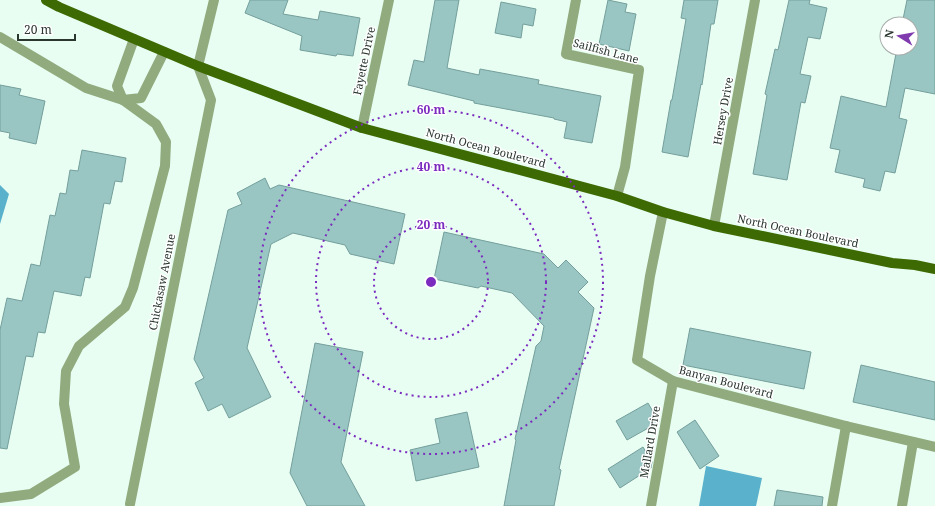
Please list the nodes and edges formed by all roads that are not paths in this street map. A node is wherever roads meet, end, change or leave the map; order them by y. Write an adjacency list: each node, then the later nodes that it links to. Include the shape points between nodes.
1 (46, 0): 7 (main road, North Ocean Boulevard)
2 (214, 0): 9 (street)
3 (389, 0): 11 (street, Fayette Drive)
4 (576, 0): 12 (street, Sailfish Lane, via 566,54 639,70 625,167)
5 (755, 0): 14 (street, Hersey Drive)
6 (0, 37): 10 (street, via 86,88)
7 (134, 39): 8 (main road, North Ocean Boulevard); 10 (street, via 117,86)
8 (164, 52): 9 (main road, North Ocean Boulevard); 10 (street, via 141,98)
9 (198, 66): 11 (main road, North Ocean Boulevard); 21 (street, Chickasaw Avenue, via 211,100)
10 (123, 100): 20 (street, via 156,124 166,142 165,166 132,288 125,307 79,346 66,371 64,404 75,467 31,494)
11 (362, 128): 12 (main road, North Ocean Boulevard)
12 (617, 196): 13 (main road, North Ocean Boulevard)
13 (663, 212): 14 (main road, North Ocean Boulevard); 16 (street, Banyan Boulevard, via 637,360)
14 (714, 226): 15 (main road, North Ocean Boulevard, via 892,263)
15 (935, 269)
16 (673, 381): 17 (street, Banyan Boulevard); 22 (street, Mallard Drive)
17 (846, 426): 18 (street, Banyan Boulevard); 23 (street)
18 (913, 442): 19 (street, Banyan Boulevard); 24 (street)
19 (935, 447)
20 (0, 498)
21 (130, 504)
22 (651, 506)
23 (832, 506)
24 (902, 506)

